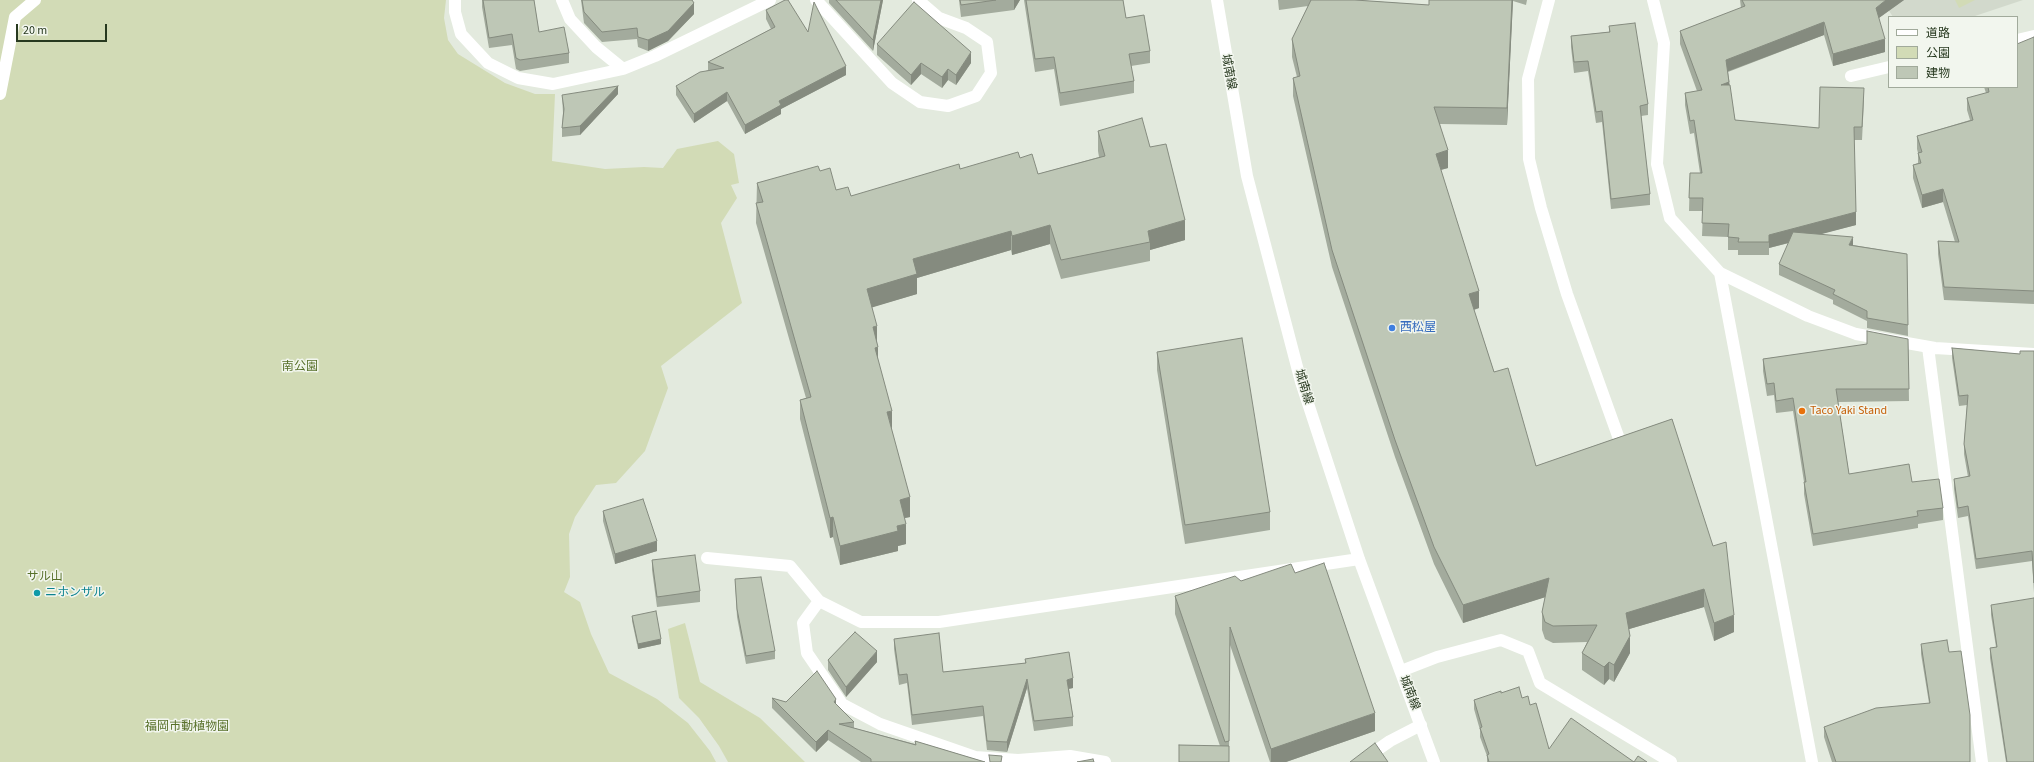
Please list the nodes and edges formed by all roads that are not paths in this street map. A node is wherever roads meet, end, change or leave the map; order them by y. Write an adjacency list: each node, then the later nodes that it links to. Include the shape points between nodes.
1 (35, 0): 15 (street, via 15,17)
2 (455, 0): 13 (street, via 455,12 461,34 488,63 518,78 553,84)
3 (562, 0): 13 (street, via 570,19 596,47)
4 (770, 0): 13 (street)
5 (816, 0): 6 (street, via 892,82 920,102 948,106 976,96 991,72 987,42 966,28 939,18)
6 (918, 0)
7 (1217, 0): 21 (street, 城南線, via 1247,176 1301,382)
8 (1548, 0): 19 (street, via 1528,79 1529,159 1540,208 1567,294)
9 (1653, 0): 16 (street, via 1664,43 1657,164 1668,210 1670,218)
10 (2034, 36): 11 (street)
11 (2018, 40)
12 (1888, 67): 14 (street)
13 (623, 69)
14 (1851, 76)
15 (0, 94)
16 (1720, 273): 17 (street, via 1808,316 1856,334); 29 (street)
17 (1928, 347): 18 (street); 30 (street)
18 (2034, 354)
19 (1618, 436)
20 (707, 558): 22 (street, via 790,566)
21 (1359, 559): 22 (street, via 939,622 861,622); 23 (street, 城南線)
22 (819, 601): 25 (street, via 803,623 807,653 842,704 880,724 975,757 1018,760 1070,756)
23 (1401, 671): 24 (street, 城南線); 28 (street, via 1437,657 1501,640 1528,651 1540,683)
24 (1421, 725): 26 (street, via 1390,741); 27 (street, 城南線)
25 (1105, 762)
26 (1360, 762)
27 (1434, 762)
28 (1671, 762)
29 (1812, 762)
30 (1982, 762)

